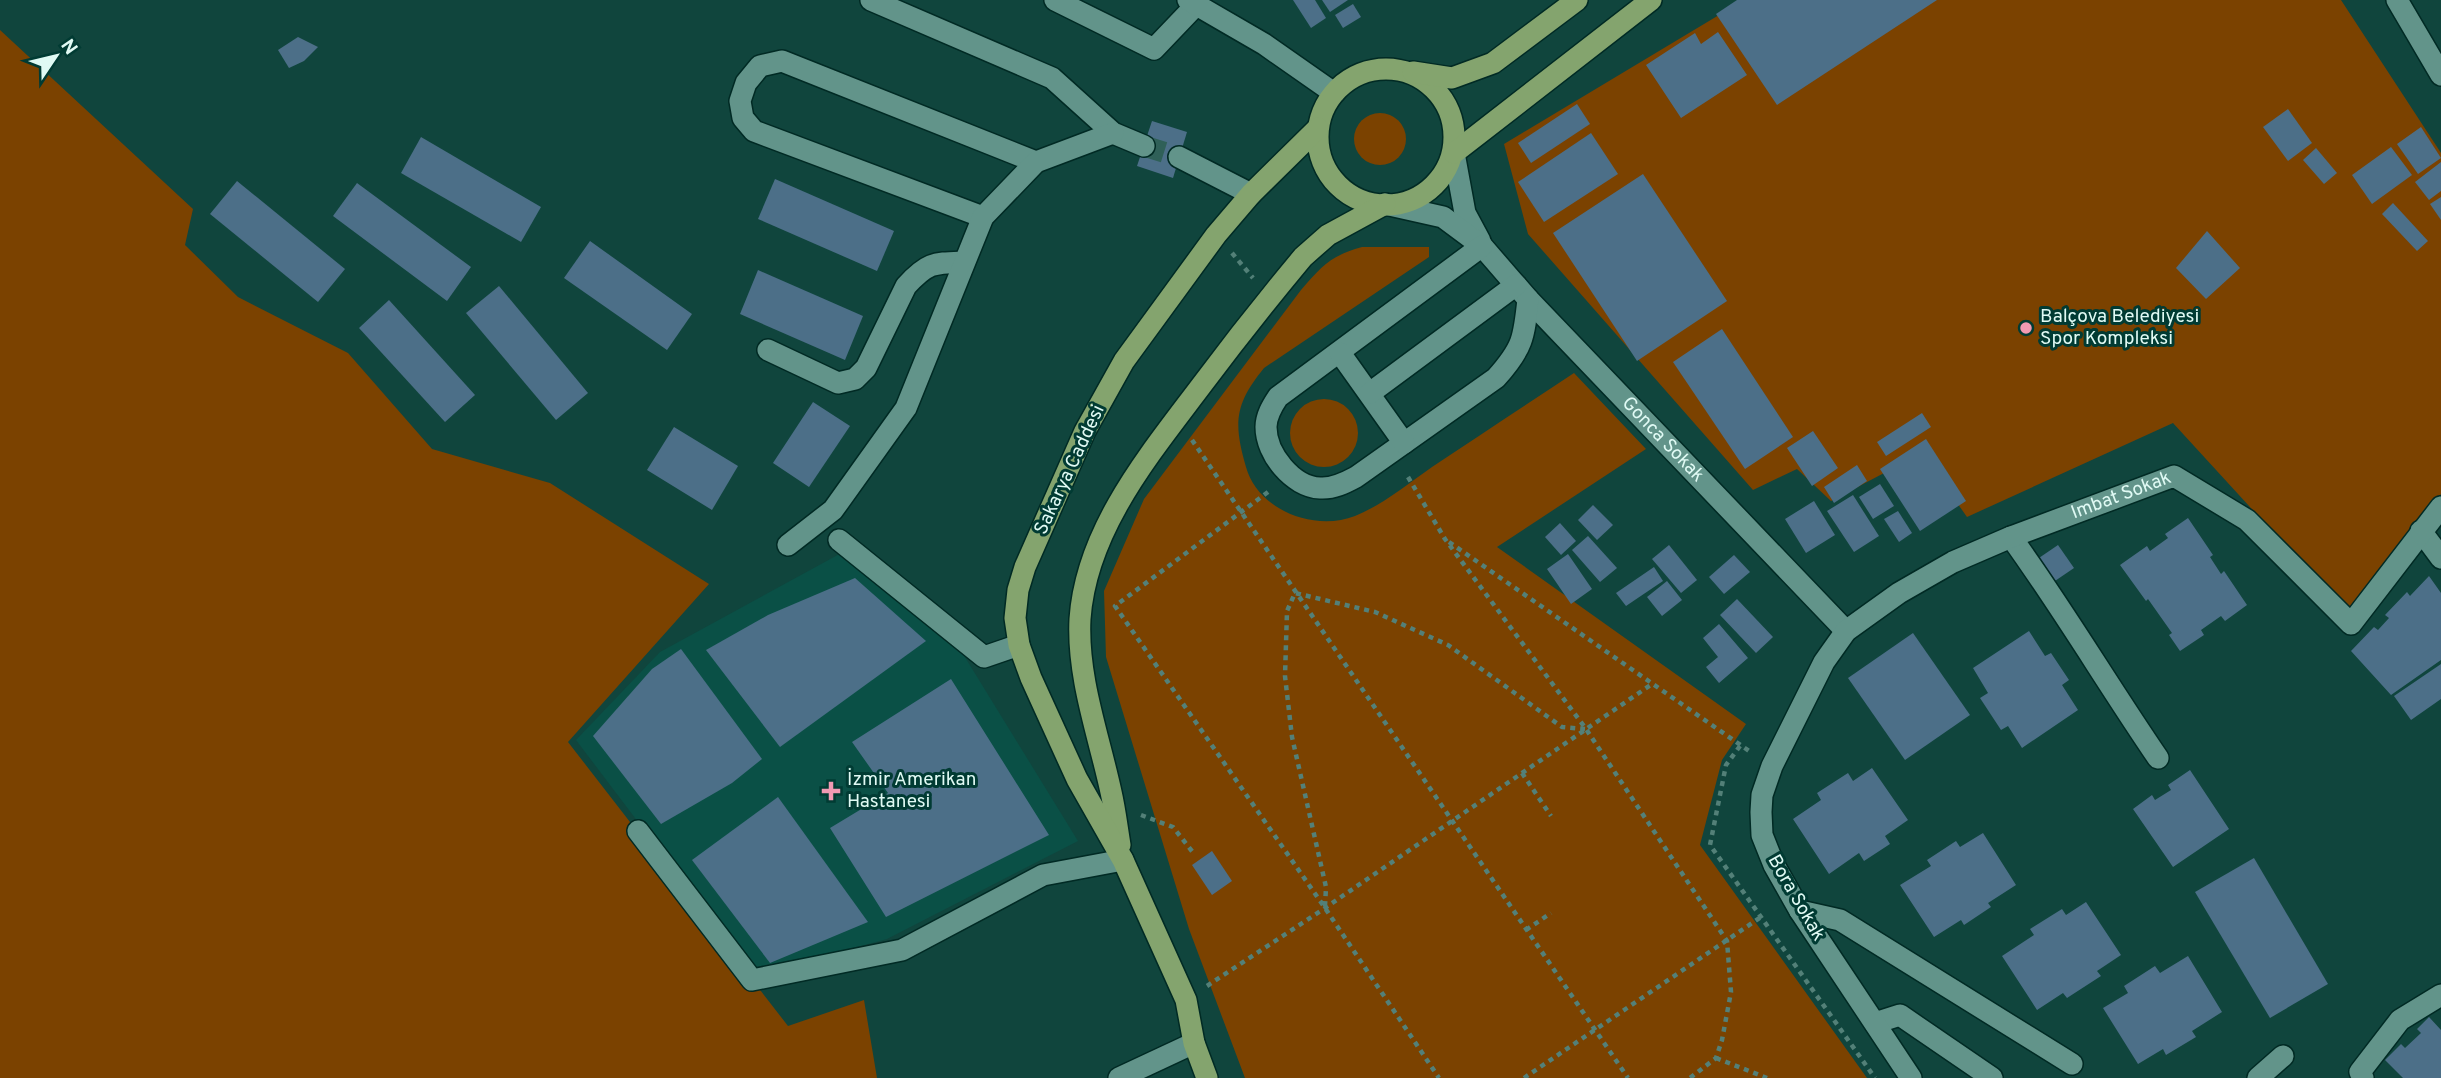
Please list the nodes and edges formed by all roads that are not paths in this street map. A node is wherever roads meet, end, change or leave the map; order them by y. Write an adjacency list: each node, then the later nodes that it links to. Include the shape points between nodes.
1 (871, 0): 11 (street, via 1052,78)
2 (1055, 0): 6 (street, via 1154,49)
3 (1577, 0): 7 (main road, via 1493,63 1452,78)
4 (1651, 0): 13 (main road)
5 (2397, 0): 8 (street)
6 (1192, 2): 9 (street)
7 (1408, 72): 9 (main road, via 1382,67 1357,75); 13 (main road, via 1428,84 1452,115 1457,130)
8 (2441, 75)
9 (1334, 93): 10 (main road)
10 (1318, 128): 16 (main road, Sakarya Caddesi); 17 (main road, via 1323,165 1335,183 1352,197)
11 (1113, 132): 12 (street); 15 (street)
12 (1144, 146)
13 (1454, 153): 17 (main road, via 1428,191 1409,202); 19 (street, via 1465,214)
14 (1180, 157): 16 (street)
15 (1036, 162): 18 (street); 18 (street, via 782,61 760,66 746,83 740,101 744,118 754,131)
16 (1251, 194): 33 (main road, Sakarya Caddesi, via 1124,361 1085,432 1025,567 1015,618)
17 (1385, 204): 19 (street, via 1443,217); 36 (main road, Sakarya Caddesi, via 1328,235 1303,257 1172,424 1105,528 1087,574 1080,621 1084,675)
18 (982, 217): 20 (street)
19 (1482, 246): 21 (street, Gonca Sokak); 23 (street)
20 (964, 262): 22 (street, via 933,264 913,278 866,368 855,379 838,383); 30 (street, via 906,408 833,510)
21 (1522, 292): 24 (street); 25 (street, via 1524,332 1515,357 1496,378); 32 (street, Gonca Sokak)
22 (768, 350)
23 (1340, 353): 24 (street); 25 (street, via 1278,397 1266,427 1278,461 1309,486 1337,486)
24 (1370, 393): 25 (street)
25 (1405, 443)
26 (2441, 507): 27 (street, Imbat Sokak)
27 (2421, 531): 28 (street, Imbat Sokak, via 2351,624 2246,520 2174,476); 31 (street)
28 (2011, 537): 32 (street, Imbat Sokak, via 1953,562); 34 (street)
29 (839, 540): 33 (street, via 984,657)
30 (788, 545)
31 (2441, 558)
32 (1846, 631): 37 (street, Bora Sokak, via 1824,662 1762,795 1762,835)
33 (1019, 645): 36 (main road, Sakarya Caddesi, via 1077,779)
34 (2158, 758)
35 (638, 831): 36 (street, via 752,980 902,950 1043,875)
36 (1123, 860): 40 (main road, Sakarya Caddesi, via 1186,1000)
37 (1800, 911): 39 (street, Bora Sokak); 42 (street, via 1840,920)
38 (2441, 995): 48 (street, via 2400,1020 2360,1072)
39 (1875, 1023): 45 (street, Bora Sokak); 46 (street, via 1900,1015)
40 (1194, 1043): 43 (street); 44 (main road, Sakarya Caddesi)
41 (2283, 1056): 47 (street)
42 (2072, 1064)
43 (1119, 1078)
44 (1207, 1078)
45 (1911, 1078)
46 (1992, 1078)
47 (2258, 1078)
48 (2363, 1078)

